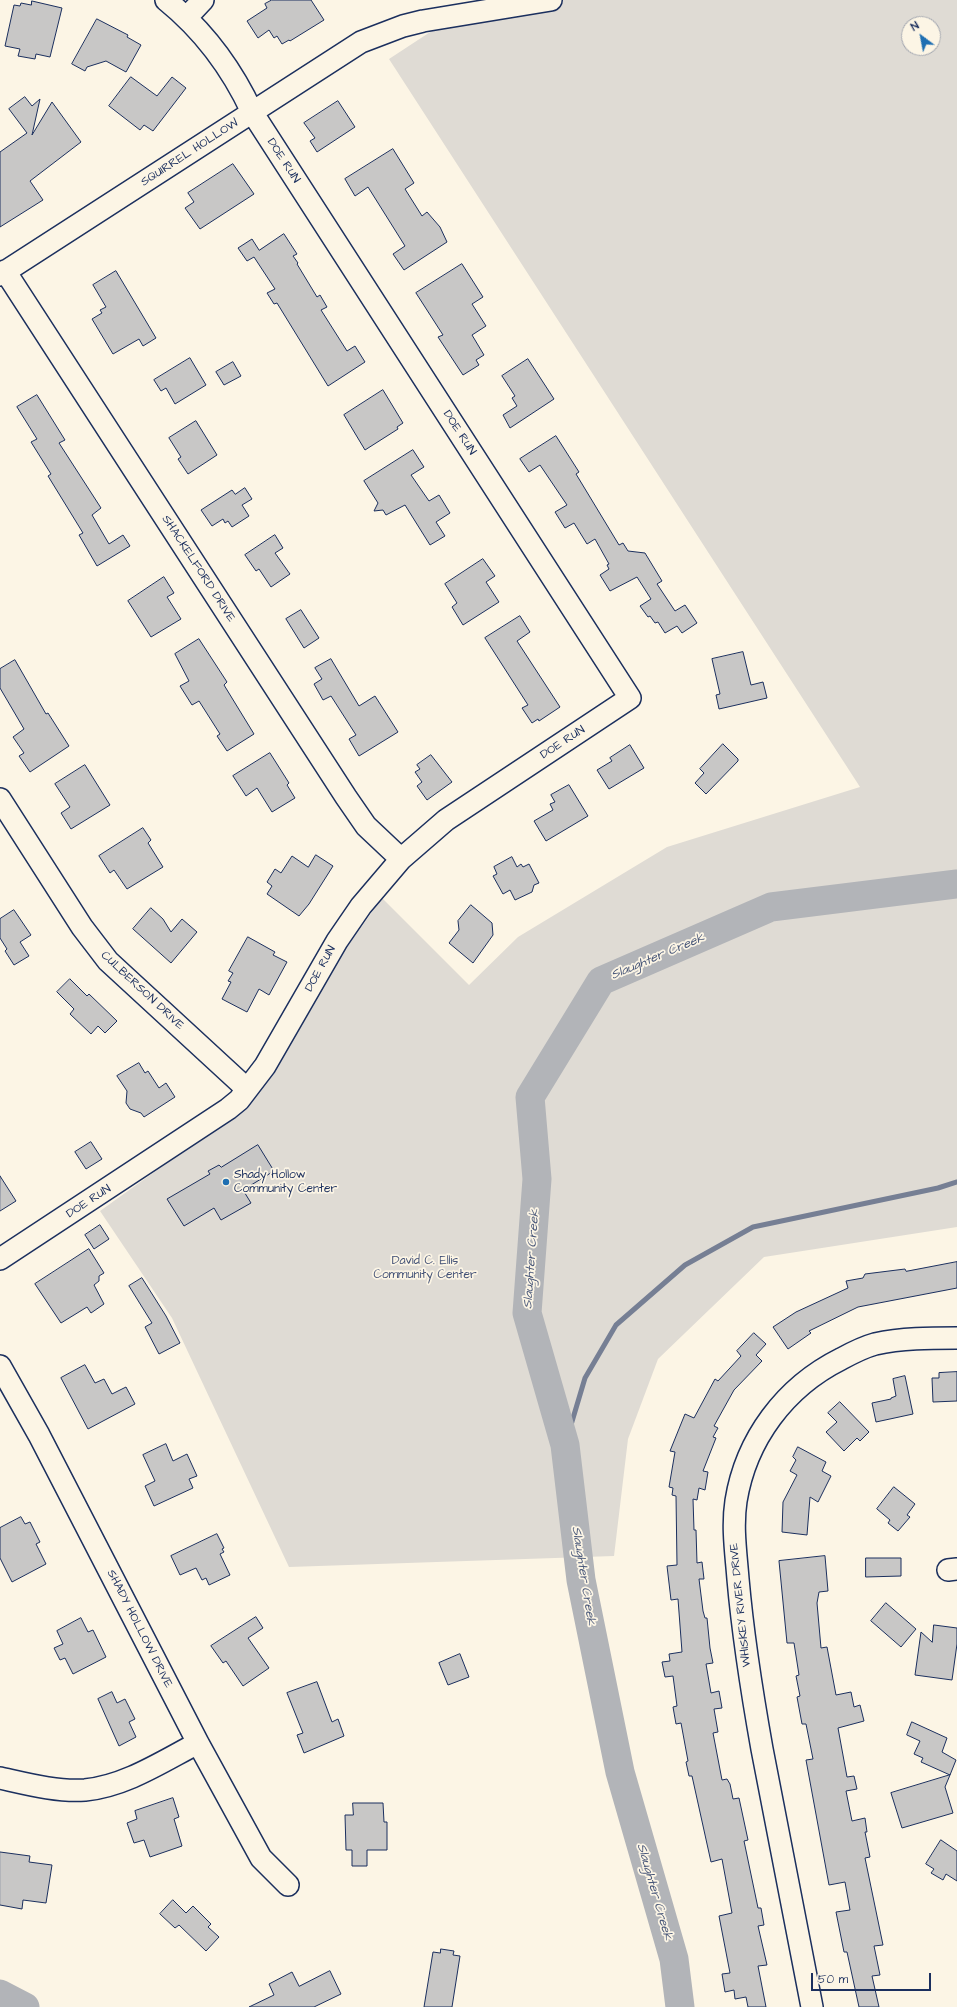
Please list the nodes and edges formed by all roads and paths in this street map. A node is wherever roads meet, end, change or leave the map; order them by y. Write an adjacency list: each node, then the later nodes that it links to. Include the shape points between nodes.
1 (166, 0): 4 (street)
2 (203, 0): 4 (street)
3 (551, 0): 5 (street, SQUIRREL HOLLOW, via 423,21 381,34 361,42)
4 (187, 17): 5 (street, via 208,41 244,95)
5 (252, 112): 6 (street, SQUIRREL HOLLOW); 8 (street, DOE RUN, via 630,698 446,820)
6 (3, 273): 8 (street, SHACKELFORD DRIVE, via 346,797 366,826)
7 (0, 799): 9 (street, CULBERSON DRIVE, via 82,927 104,956)
8 (401, 859): 9 (street, DOE RUN, via 361,906 337,941 279,1046)
9 (247, 1089): 10 (street, DOE RUN, via 228,1109)
10 (0, 1259)
11 (957, 1338): 16 (street, WHISKEY RIVER DRIVE, via 923,1338 875,1344 830,1364 810,1378 790,1394 760,1434 746,1464 736,1502 735,1546 747,1664)
12 (0, 1366): 13 (street, SHADY HOLLOW DRIVE, via 40,1435)
13 (198, 1743): 14 (street, via 128,1779 107,1786 84,1790 49,1788); 15 (street, SHADY HOLLOW DRIVE, via 261,1858)
14 (0, 1778)
15 (288, 1885)
16 (812, 2007)

